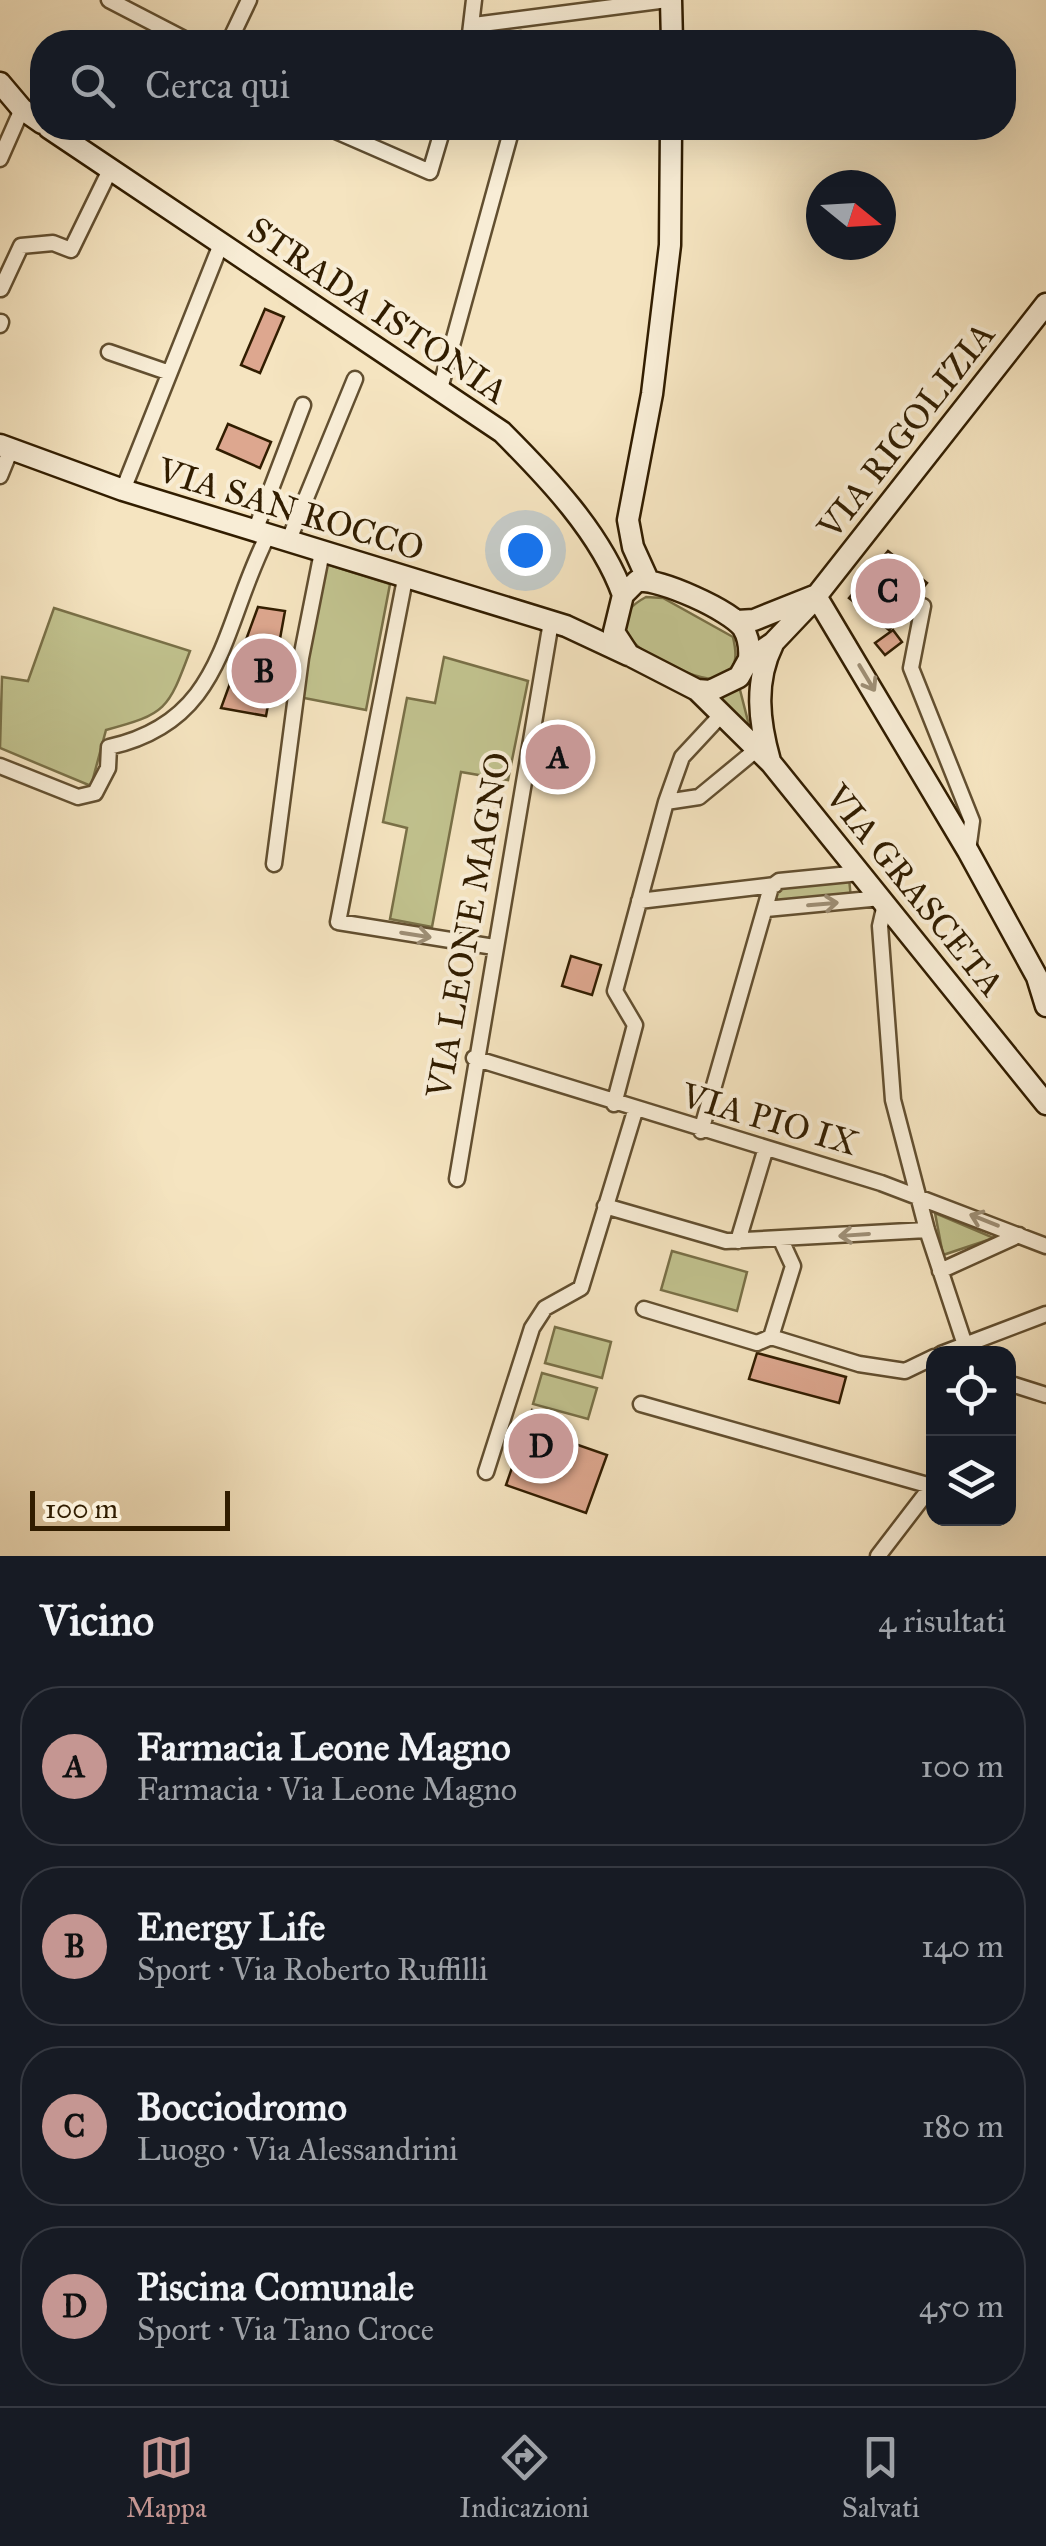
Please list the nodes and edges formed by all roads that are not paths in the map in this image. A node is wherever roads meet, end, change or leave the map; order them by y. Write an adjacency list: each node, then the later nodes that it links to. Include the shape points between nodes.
1 (108, 0): 6 (street)
2 (249, 0): 7 (street)
3 (474, 0): 5 (street)
4 (669, 0): 5 (street); 9 (street)
5 (474, 24): 8 (street)
6 (167, 30)
7 (234, 30)
8 (472, 30)
9 (671, 30)
10 (0, 83): 11 (street)
11 (22, 109): 12 (street); 18 (street)
12 (30, 115)
13 (66, 140): 19 (street, STRADA ISTONIA)
14 (357, 140): 15 (street, via 430,172)
15 (439, 140)
16 (509, 140): 26 (street)
17 (671, 140): 31 (street, via 670,245)
18 (0, 159)
19 (110, 170): 20 (street, STRADA ISTONIA); 21 (street, via 70,250 53,243 21,246)
20 (221, 244): 24 (street); 26 (street, STRADA ISTONIA)
21 (1, 289)
22 (1046, 304): 38 (street, VIA RIGOLIZIA)
23 (109, 352): 24 (street)
24 (167, 372): 30 (street)
25 (354, 379): 33 (street)
26 (440, 390): 32 (street, STRADA ISTONIA, via 502,432)
27 (303, 405): 33 (street)
28 (6, 447): 29 (street); 30 (street, VIA SAN ROCCO)
29 (0, 476)
30 (123, 490): 33 (street, VIA SAN ROCCO)
31 (628, 520): 32 (street); 36 (street)
32 (585, 529): 37 (street, STRADA ISTONIA)
33 (270, 536): 34 (street, VIA SAN ROCCO); 50 (street, via 191,706 144,739 108,747 102,784 87,796)
34 (322, 552): 35 (street, VIA SAN ROCCO); 53 (street)
35 (405, 578): 42 (street, VIA SAN ROCCO); 59 (street, one-way to 59, via 338,922)
36 (648, 580): 37 (street); 41 (street)
37 (623, 595): 40 (street)
38 (816, 596): 41 (street); 43 (street, VIA RIGOLIZIA); 52 (street, one-way to 52)
39 (923, 606): 52 (street, via 911,668 972,822)
40 (614, 620): 42 (street); 44 (street)
41 (737, 622): 45 (street, via 748,640)
42 (558, 624): 44 (street, VIA SAN ROCCO); 59 (street, VIA LEONE MAGNO)
43 (774, 643): 45 (street); 48 (street, via 766,657)
44 (630, 656): 46 (street)
45 (747, 664): 46 (street, via 719,688); 48 (street, via 752,711)
46 (697, 690): 47 (street, VIA GRASCETA)
47 (722, 714): 49 (street, VIA GRASCETA); 51 (street, via 682,756)
48 (761, 728): 49 (street)
49 (763, 756): 51 (street, via 699,797); 54 (street, VIA GRASCETA)
50 (6, 769)
51 (666, 802): 56 (street)
52 (968, 851): 60 (street)
53 (274, 864)
54 (860, 873): 55 (street); 57 (street, VIA GRASCETA)
55 (774, 884): 56 (street); 58 (street)
56 (639, 901): 62 (street, via 615,991 635,1025)
57 (883, 901): 58 (street, one-way to 57); 63 (street, VIA GRASCETA); 68 (street, via 893,1100)
58 (766, 909): 65 (street)
59 (494, 947): 61 (street, VIA LEONE MAGNO)
60 (1046, 1006)
61 (474, 1058): 62 (street, VIA PIO IX); 67 (street, VIA LEONE MAGNO)
62 (614, 1104): 64 (street, VIA PIO IX)
63 (1046, 1104)
64 (635, 1111): 65 (street, VIA PIO IX); 69 (street)
65 (701, 1131): 66 (street, VIA PIO IX)
66 (765, 1150): 68 (street, VIA PIO IX); 73 (street)
67 (457, 1179)
68 (922, 1196): 70 (street); 71 (street, VIA PIO IX, one-way to 68)
69 (606, 1206): 73 (street); 85 (street, via 581,1288 545,1308 532,1328)
70 (927, 1230): 72 (street, one-way to 72); 75 (street)
71 (1020, 1235): 74 (street, VIA PIO IX); 75 (street)
72 (781, 1240): 73 (street); 78 (street, via 793,1266)
73 (738, 1242)
74 (1046, 1246)
75 (940, 1271): 79 (street)
76 (644, 1309): 78 (street, via 758,1342)
77 (1046, 1314): 80 (street)
78 (771, 1337): 81 (street, via 859,1364 905,1371)
79 (965, 1346)
80 (971, 1346)
81 (926, 1361)
82 (1016, 1386): 83 (street)
83 (1046, 1395)
84 (641, 1404): 86 (street)
85 (486, 1472)
86 (926, 1483)
87 (926, 1493): 88 (street)
88 (878, 1556)

